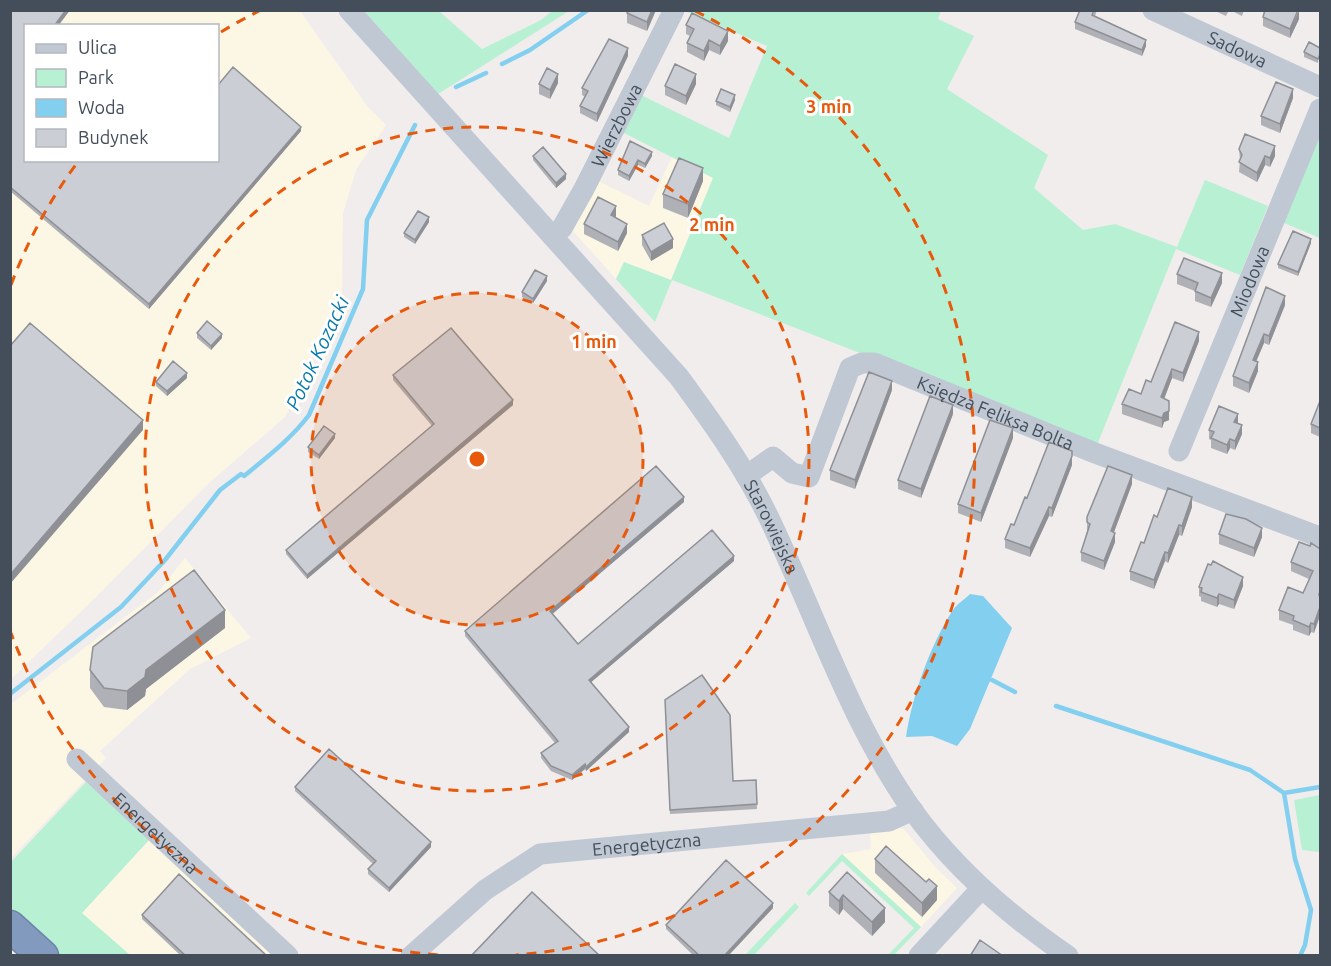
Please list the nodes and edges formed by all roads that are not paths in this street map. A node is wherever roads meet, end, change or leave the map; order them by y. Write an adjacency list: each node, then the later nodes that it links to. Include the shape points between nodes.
1 (349, 10): 6 (street, Starowiejska)
2 (674, 10): 6 (street, Wierzbowa, via 584,189 562,228)
3 (1153, 10): 4 (street, Sadowa)
4 (1320, 87)
5 (1320, 109): 7 (street, Miodowa)
6 (552, 236): 8 (street, Starowiejska, via 679,377)
7 (1179, 451)
8 (746, 477): 9 (street, Księdza Feliksa Bolta, via 772,457 792,473 809,477 850,368 874,363 1095,453); 11 (street, Starowiejska, via 777,534 866,731)
9 (1320, 537)
10 (76, 759): 15 (street, Energetyczna)
11 (913, 810): 12 (street, Starowiejska); 16 (street, Energetyczna, via 889,821 540,854 477,897)
12 (981, 889): 17 (street); 18 (street, Starowiejska)
13 (10, 926): 14 (highway)
14 (43, 956)
15 (288, 956)
16 (411, 956)
17 (919, 956)
18 (1068, 956)

